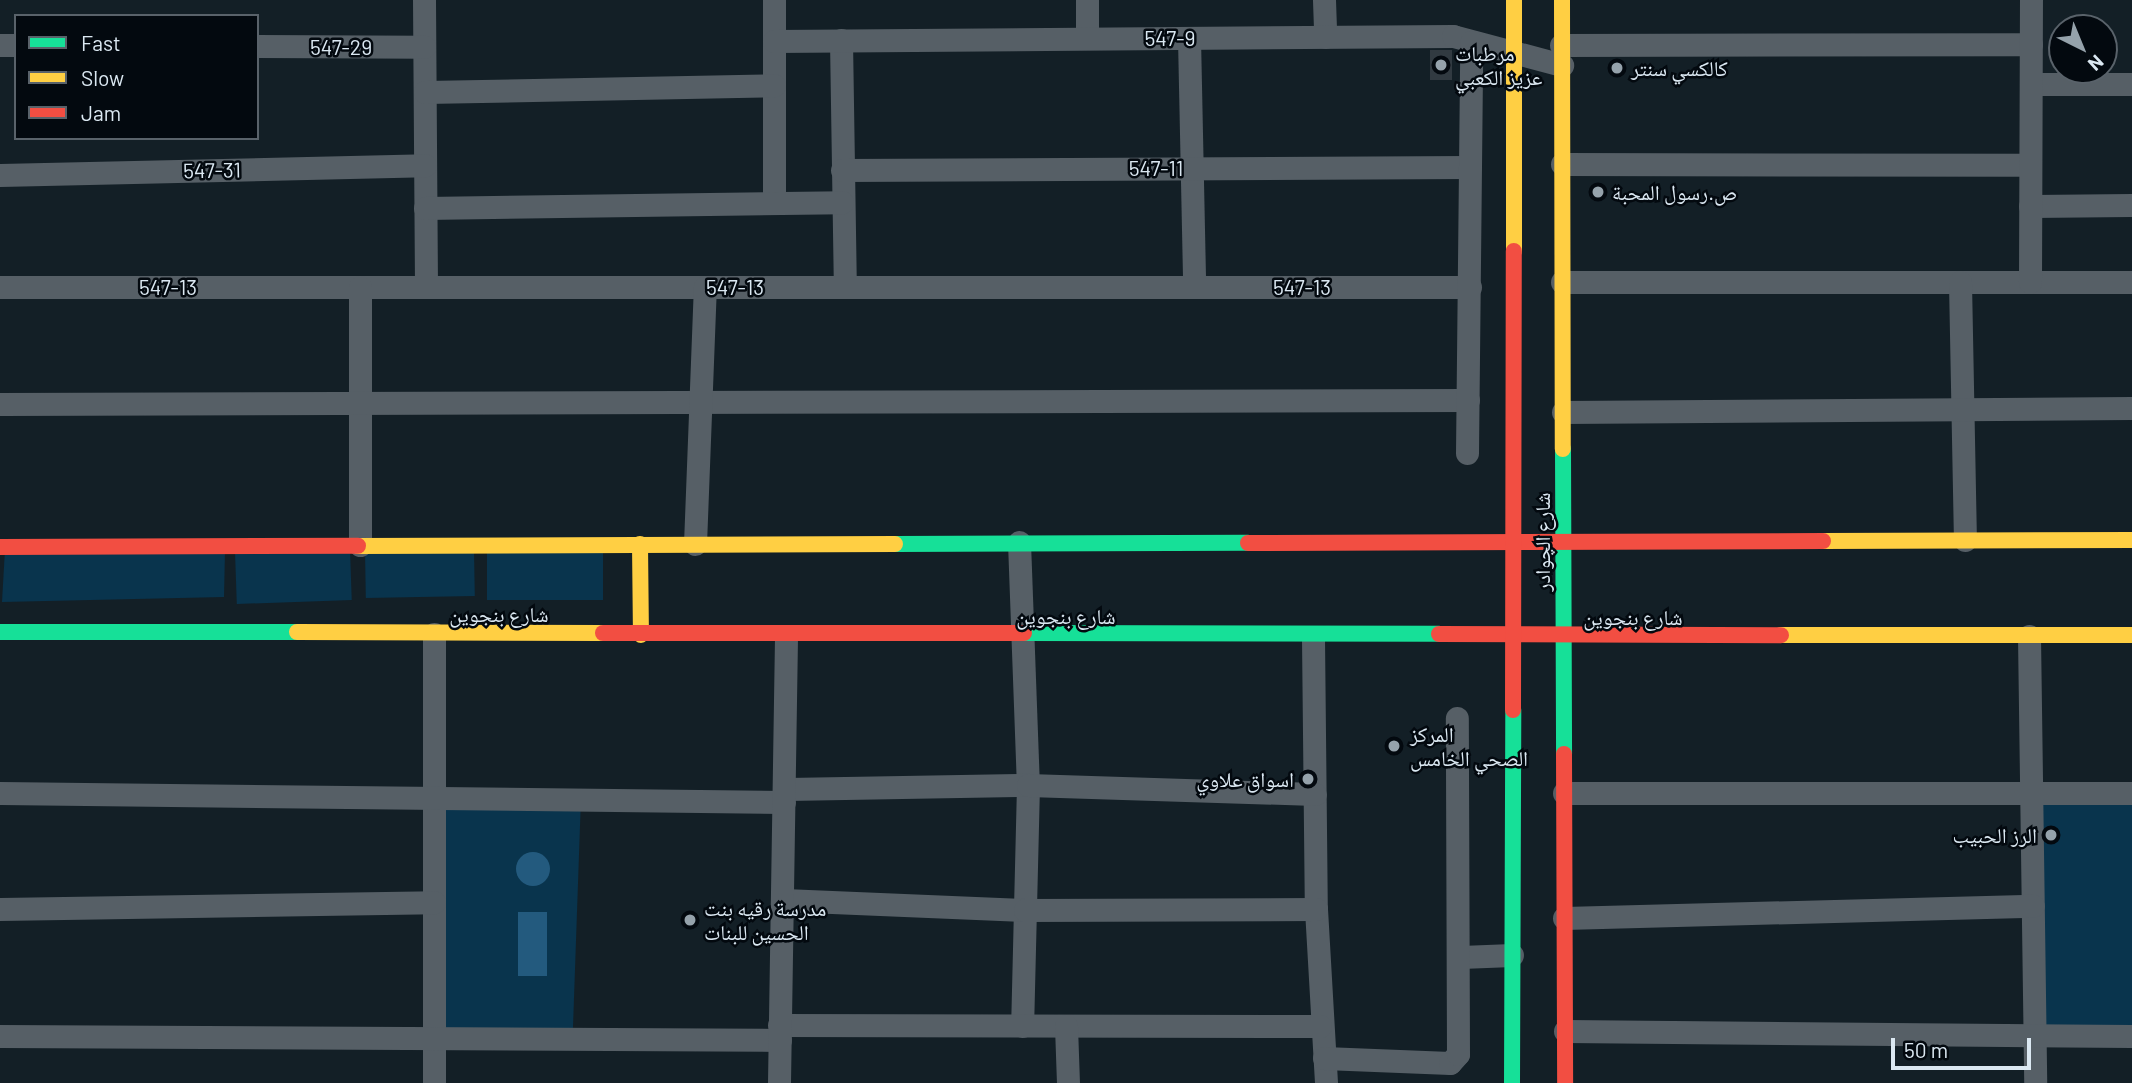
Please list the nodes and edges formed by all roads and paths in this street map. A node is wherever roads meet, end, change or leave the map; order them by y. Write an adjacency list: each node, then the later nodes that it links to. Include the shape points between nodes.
1 (424, 0): 16 (street)
2 (774, 0): 12 (street)
3 (1087, 0): 9 (street)
4 (1324, 0): 8 (street)
5 (1514, 0): 17 (street, شارع الچوادر)
6 (1563, 0): 18 (street, شارع الچوادر)
7 (2031, 0): 14 (street)
8 (1325, 37): 10 (street, 547-9); 13 (street, 547-9, via 1453,36)
9 (1087, 38): 10 (street, 547-9); 11 (street, 547-9)
10 (1189, 38): 27 (street)
11 (841, 40): 12 (street, 547-9); 28 (street)
12 (774, 41): 20 (street)
13 (1471, 42): 17 (street, 547-9); 26 (street)
14 (2031, 44): 18 (street, 547-9); 19 (street)
15 (259, 46): 16 (street, 547-29)
16 (424, 47): 22 (street)
17 (1514, 49): 18 (street, 547-9); 54 (street, شارع الچوادر)
18 (1562, 55): 23 (street, شارع الچوادر)
19 (2031, 84): 21 (street); 25 (street)
20 (774, 85): 22 (street); 30 (street)
21 (2132, 85)
22 (425, 92): 24 (street)
23 (1562, 164): 25 (street); 35 (street, شارع الچوادر)
24 (425, 165): 29 (street, 547-31); 34 (street)
25 (2030, 165): 33 (street)
26 (1470, 167): 27 (street, 547-11); 45 (street)
27 (1191, 168): 28 (street, 547-11); 44 (street)
28 (842, 170): 31 (street)
29 (0, 175)
30 (774, 201): 31 (street); 34 (street)
31 (842, 202): 43 (street)
32 (2132, 205): 33 (street)
33 (2030, 206): 37 (street)
34 (425, 208): 41 (street)
35 (1562, 282): 36 (street); 52 (street, شارع الچوادر)
36 (1960, 282): 37 (street); 51 (street)
37 (2029, 282): 38 (street)
38 (2132, 282)
39 (0, 287): 40 (street, 547-13)
40 (360, 287): 41 (street, 547-13); 48 (street)
41 (426, 287): 42 (street, 547-13)
42 (705, 287): 43 (street, 547-13); 47 (street)
43 (845, 287): 44 (street, 547-13)
44 (1194, 287): 45 (street, 547-13)
45 (1470, 287): 46 (street)
46 (1468, 400): 47 (street); 53 (street)
47 (700, 401): 48 (street); 60 (street)
48 (362, 402): 49 (street); 61 (street)
49 (0, 404)
50 (2132, 408): 51 (street)
51 (1960, 409): 52 (street); 56 (street)
52 (1563, 412): 55 (street, شارع الچوادر)
53 (1467, 453)
54 (1513, 540): 55 (street); 58 (street); 71 (street, شارع الچوادر)
55 (1563, 540): 56 (street); 72 (street, شارع الچوادر)
56 (1965, 540): 57 (street)
57 (2132, 540)
58 (1019, 542): 60 (street); 69 (street)
59 (640, 544): 60 (street); 61 (street); 65 (street)
60 (695, 544)
61 (360, 545): 62 (street)
62 (0, 547)
63 (0, 632): 64 (street, شارع بنجوين)
64 (434, 634): 65 (street, شارع بنجوين); 80 (street)
65 (641, 635): 67 (street, شارع بنجوين)
66 (2132, 635): 68 (street, شارع بنجوين)
67 (786, 636): 69 (street, شارع بنجوين); 81 (street)
68 (2029, 636): 72 (street, شارع بنجوين); 77 (street)
69 (1021, 637): 70 (street, شارع بنجوين); 74 (street)
70 (1313, 638): 71 (street, شارع بنجوين); 79 (street)
71 (1513, 639): 72 (street, شارع بنجوين); 89 (street, شارع الچوادر)
72 (1564, 639): 76 (street, شارع الچوادر)
73 (1458, 718): 90 (street)
74 (1028, 785): 79 (street); 81 (street); 87 (street)
75 (0, 793): 80 (street)
76 (1564, 793): 77 (street); 88 (street, شارع الچوادر)
77 (2031, 793): 78 (street); 84 (street)
78 (2132, 793)
79 (1315, 794): 86 (street)
80 (436, 795): 81 (street); 83 (street)
81 (785, 795): 82 (street)
82 (784, 900): 87 (street); 95 (street)
83 (434, 902): 85 (street); 97 (street)
84 (2033, 906): 88 (street); 96 (street)
85 (0, 909)
86 (1316, 909): 87 (street); 93 (street)
87 (1025, 910): 91 (street)
88 (1564, 918): 94 (street, شارع الچوادر)
89 (1512, 955): 90 (street); 105 (street, شارع الچوادر)
90 (1461, 957): 100 (street, via 1462,1039 1450,1063)
91 (1022, 1026): 92 (street); 95 (street)
92 (1066, 1026): 93 (street); 103 (street)
93 (1320, 1026): 100 (street)
94 (1565, 1031): 96 (street); 106 (street, شارع الچوادر)
95 (780, 1032): 97 (street); 102 (street)
96 (2035, 1034): 99 (street); 107 (street)
97 (434, 1035): 98 (street); 101 (street)
98 (0, 1036)
99 (2132, 1036)
100 (1324, 1058): 104 (street)
101 (434, 1083)
102 (779, 1083)
103 (1068, 1083)
104 (1326, 1083)
105 (1512, 1083)
106 (1565, 1083)
107 (2035, 1083)

